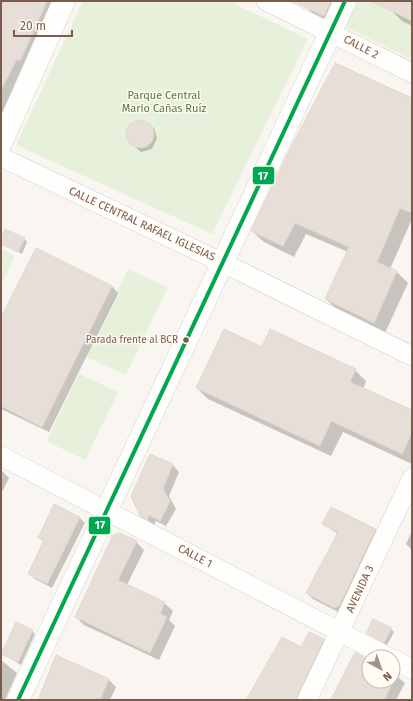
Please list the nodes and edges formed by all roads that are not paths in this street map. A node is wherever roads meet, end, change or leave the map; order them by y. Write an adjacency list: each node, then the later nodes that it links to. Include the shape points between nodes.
1 (64, 1): 6 (street)
2 (266, 1): 4 (street, CALLE 2)
3 (345, 1): 4 (street)
4 (331, 32): 5 (street, CALLE 2); 8 (street)
5 (412, 73)
6 (1, 144)
7 (1, 157): 8 (street, CALLE CENTRAL RAFAEL IGLESIAS)
8 (223, 263): 9 (street, CALLE CENTRAL RAFAEL IGLESIAS); 12 (street)
9 (412, 356)
10 (1, 456): 12 (street, CALLE 1)
11 (412, 478): 13 (street, AVENIDA 3)
12 (107, 510): 13 (street, CALLE 1); 17 (street)
13 (339, 632): 14 (street, CALLE 1); 18 (street, AVENIDA 3)
14 (372, 649)
15 (401, 663): 16 (street)
16 (412, 669)
17 (18, 700)
18 (307, 700)

